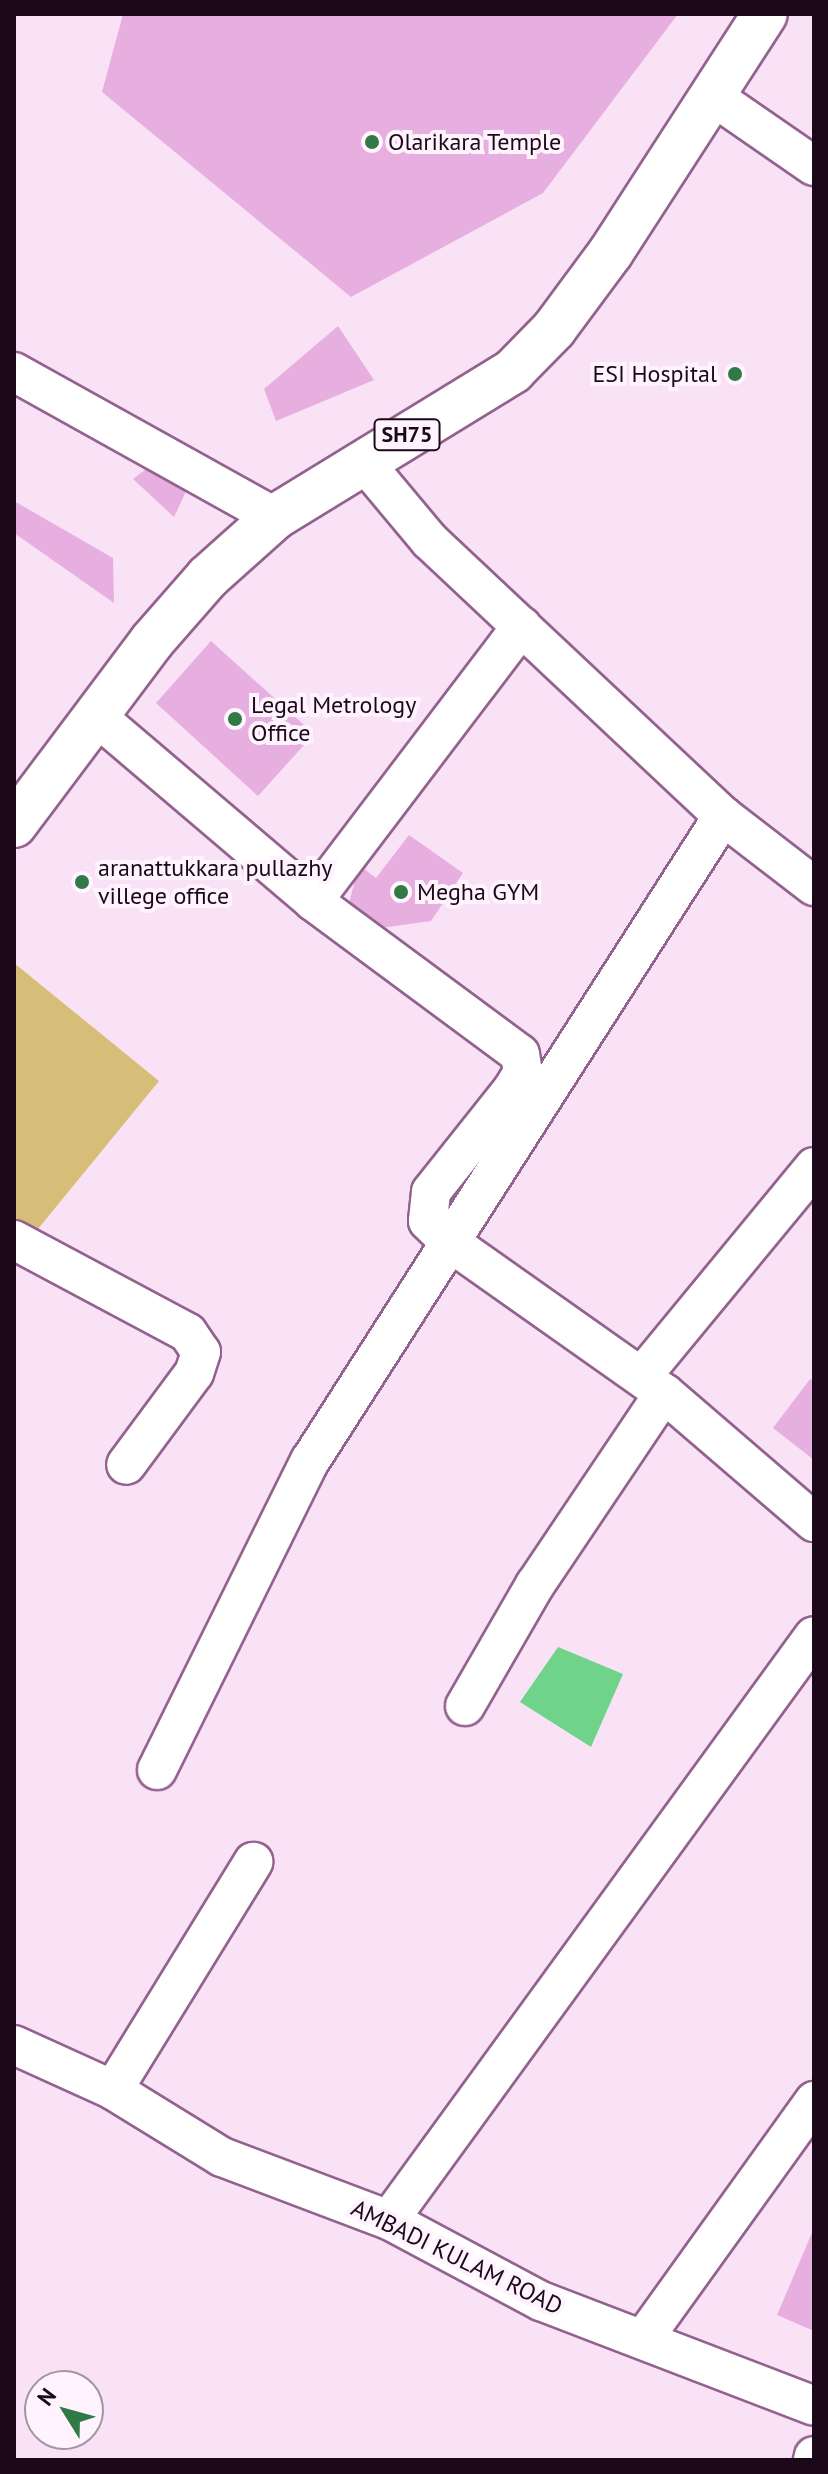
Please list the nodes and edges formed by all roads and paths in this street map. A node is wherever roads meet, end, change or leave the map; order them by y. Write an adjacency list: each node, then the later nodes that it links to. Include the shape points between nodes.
1 (765, 14): 2 (main road, SH75)
2 (711, 95): 3 (street); 5 (main road, SH75, via 611,252 554,329 513,371)
3 (814, 166)
4 (14, 372): 6 (street)
5 (363, 461): 6 (main road, SH75); 7 (street, via 430,541)
6 (275, 517): 8 (main road, SH75, via 208,577)
7 (522, 626): 9 (street); 12 (street)
8 (96, 716): 10 (main road, SH75); 12 (street)
9 (723, 816): 11 (street); 15 (street)
10 (14, 825)
11 (814, 886)
12 (313, 901): 15 (street, via 520,1054 523,1072 512,1090 431,1192 428,1221)
13 (814, 1167): 16 (street)
14 (14, 1240): 17 (street, via 188,1333 201,1352 194,1373)
15 (451, 1243): 16 (street); 21 (street, via 310,1461)
16 (653, 1384): 18 (street); 20 (street)
17 (126, 1465)
18 (814, 1522)
19 (814, 1636): 26 (street)
20 (465, 1706)
21 (157, 1770)
22 (253, 1862): 24 (street)
23 (14, 2045): 24 (street, AMBADI KULAM ROAD)
24 (113, 2090): 26 (street, AMBADI KULAM ROAD, via 222,2157)
25 (814, 2101): 27 (street)
26 (389, 2220): 27 (street, AMBADI KULAM ROAD, via 541,2301)
27 (644, 2338): 28 (street, AMBADI KULAM ROAD)
28 (814, 2406)

